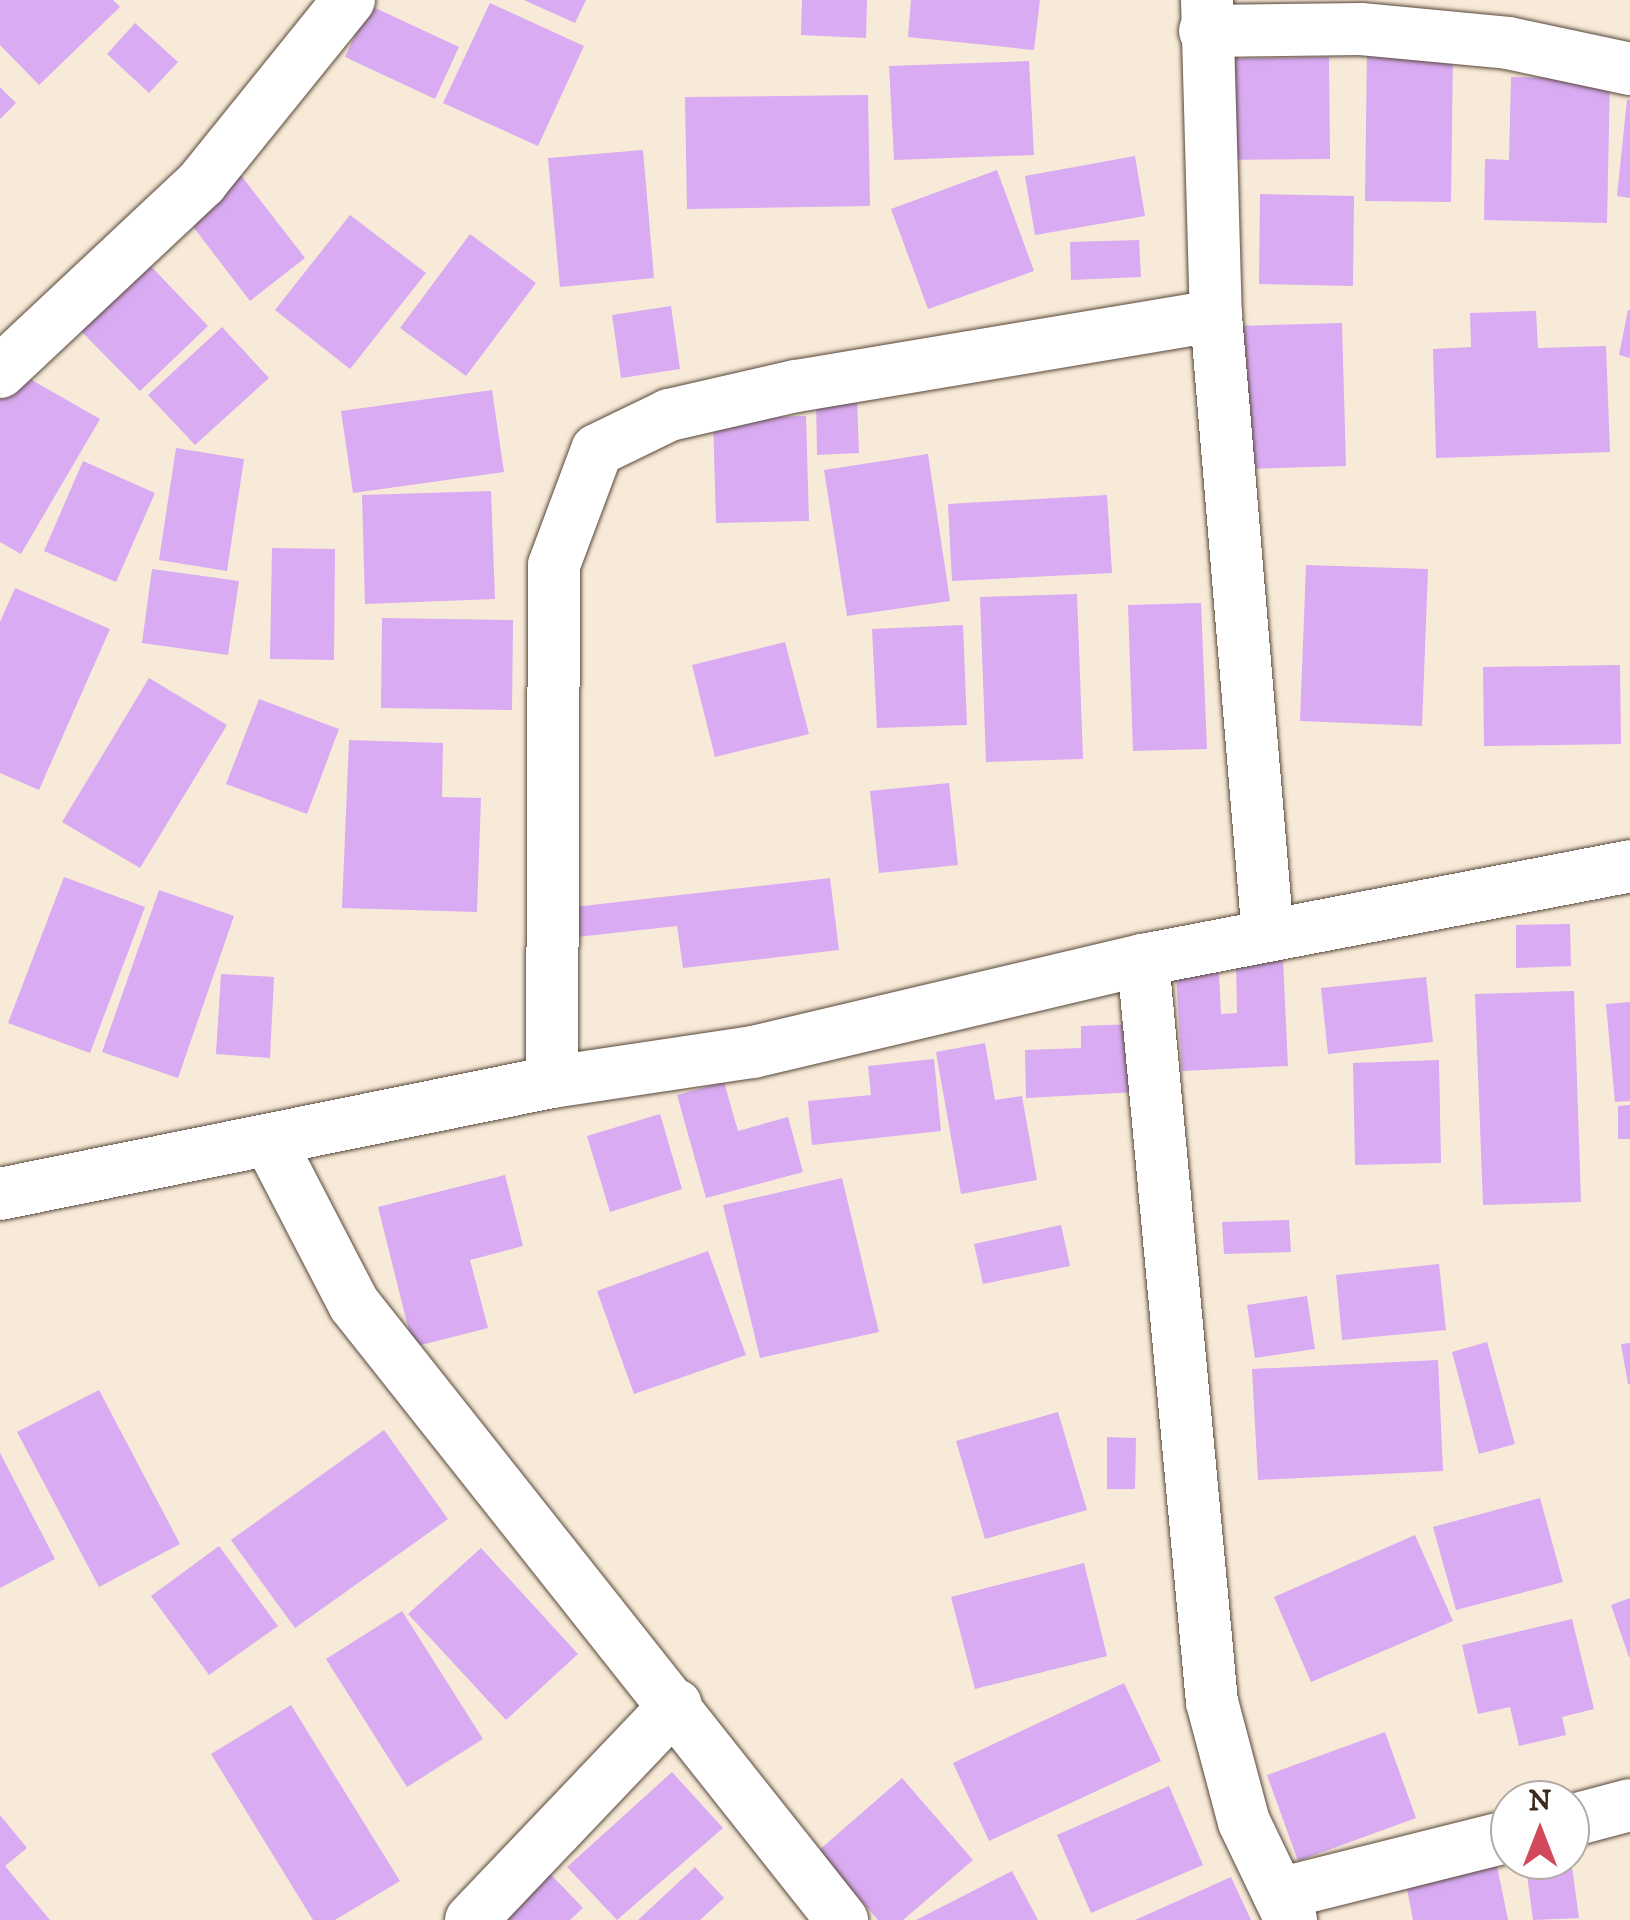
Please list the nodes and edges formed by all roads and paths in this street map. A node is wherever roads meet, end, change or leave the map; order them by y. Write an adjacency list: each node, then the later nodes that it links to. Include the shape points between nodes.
1 (349, 0): 5 (street, via 202,182)
2 (1206, 16): 3 (street, via 1508,43); 4 (street)
3 (1630, 69)
4 (1216, 316): 7 (street); 9 (street, via 796,386 670,415 597,450 554,564)
5 (0, 372)
6 (1630, 866): 7 (street)
7 (1268, 936): 8 (street)
8 (1144, 960): 9 (street, via 753,1052); 16 (street, via 1212,1702 1244,1822)
9 (552, 1082): 10 (street)
10 (271, 1144): 11 (street); 12 (street, via 354,1304)
11 (0, 1194)
12 (676, 1704): 17 (street); 18 (street)
13 (1630, 1806): 14 (street)
14 (1590, 1815)
15 (1490, 1842): 16 (street)
16 (1285, 1907)
17 (471, 1920)
18 (842, 1920)

